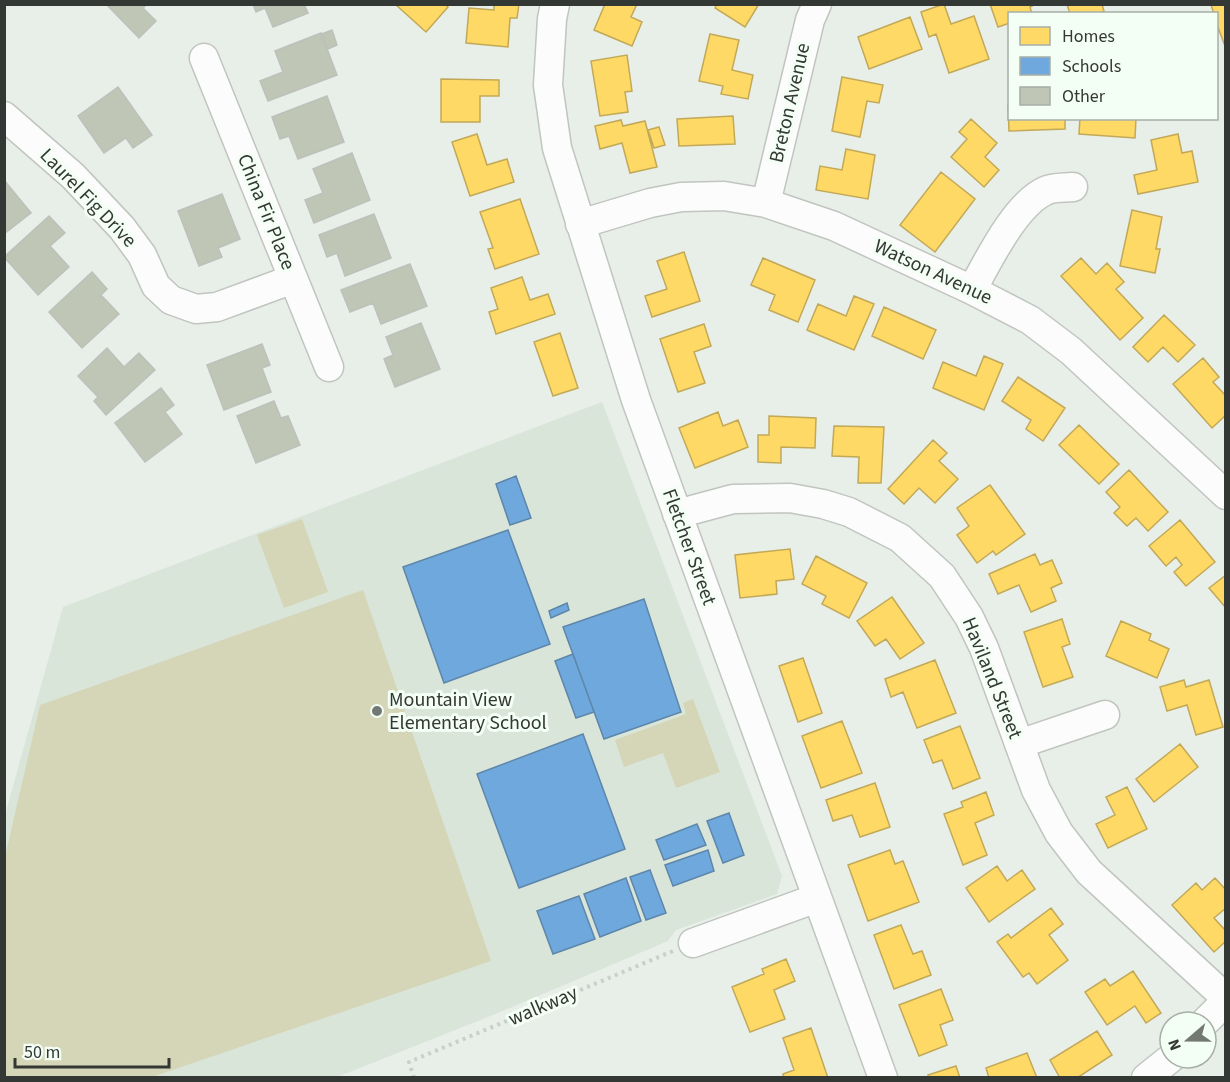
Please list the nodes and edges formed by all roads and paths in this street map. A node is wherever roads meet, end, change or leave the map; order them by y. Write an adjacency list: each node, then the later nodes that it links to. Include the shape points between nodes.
1 (555, 4): 7 (street, Fletcher Street, via 548,85 557,148)
2 (817, 4): 6 (street, Breton Avenue)
3 (204, 58): 8 (street, China Fir Place)
4 (4, 116): 8 (street, Laurel Fig Drive, via 73,176 122,228 142,255 156,286 171,300 196,309 217,307)
5 (1073, 187): 9 (street, via 1046,190 1026,204)
6 (766, 203): 7 (street, Watson Avenue, via 724,196 681,198); 9 (street, Watson Avenue, via 834,226)
7 (580, 224): 12 (street, Fletcher Street)
8 (293, 279): 10 (street, China Fir Place)
9 (972, 290): 11 (street, Watson Avenue, via 1030,320 1071,351)
10 (329, 367)
11 (1226, 495)
12 (677, 514): 14 (street, Haviland Street, via 733,499 790,498 849,512 900,538 942,576 969,617); 15 (street, Fletcher Street)
13 (1105, 715): 14 (street)
14 (1019, 744): 17 (street, Haviland Street, via 1045,808 1089,872)
15 (817, 897): 16 (street); 20 (street, Fletcher Street)
16 (693, 943): 19 (path, walkway, via 409,1062)
17 (1226, 999)
18 (1158, 1068): 21 (street)
19 (414, 1077)
20 (883, 1077)
21 (1146, 1077)

